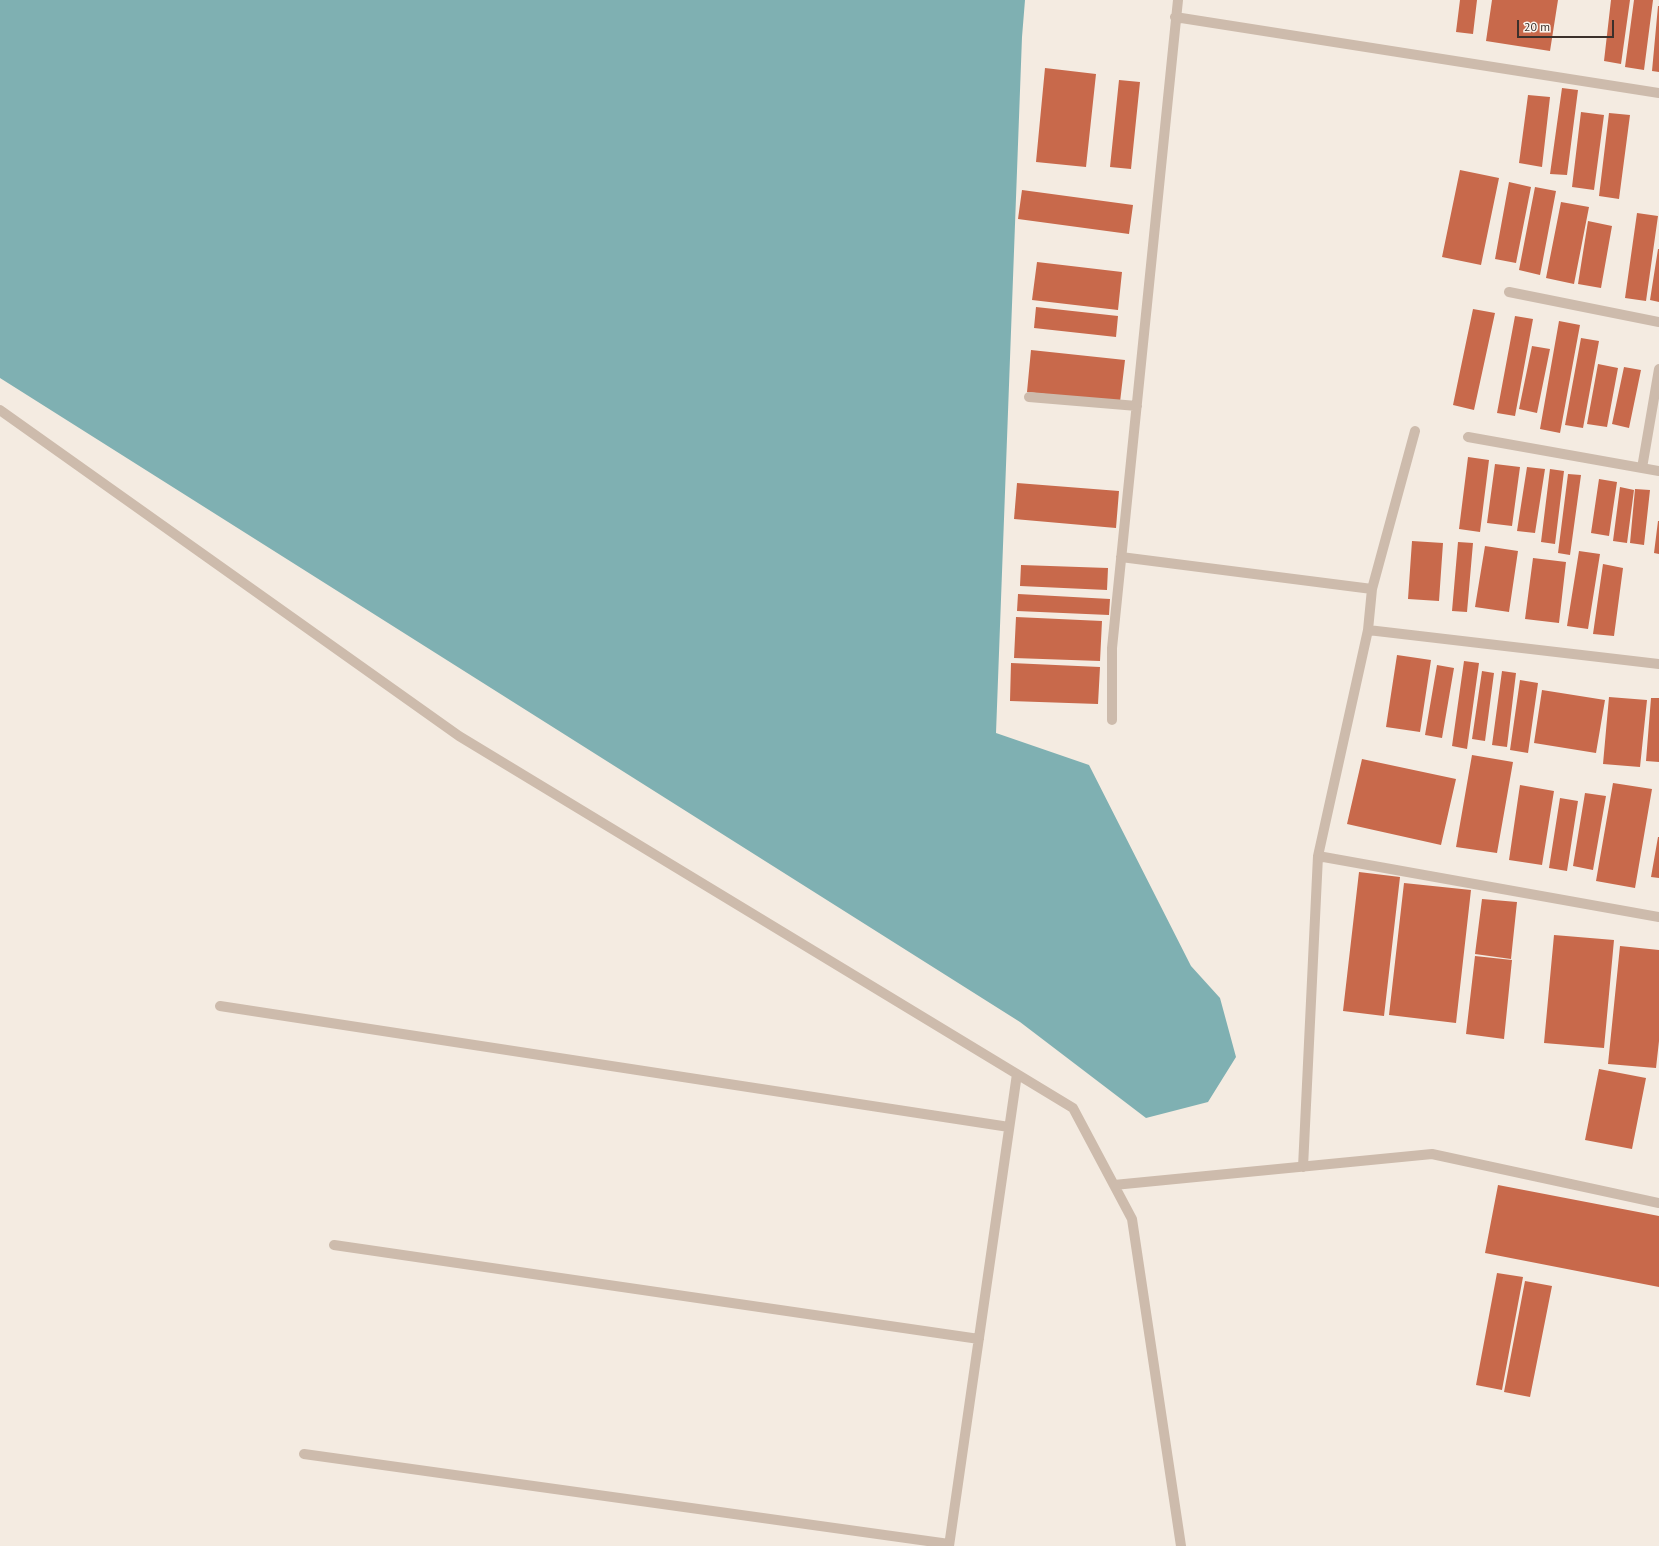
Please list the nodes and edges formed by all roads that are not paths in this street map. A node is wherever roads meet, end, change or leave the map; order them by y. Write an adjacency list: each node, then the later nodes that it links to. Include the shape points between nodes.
1 (1178, 0): 2 (street)
2 (1175, 17): 3 (street); 8 (street)
3 (1659, 93)
4 (1509, 292): 5 (street)
5 (1659, 322)
6 (1659, 369): 12 (street)
7 (1029, 397): 8 (street)
8 (1137, 406): 14 (street)
9 (0, 410): 22 (street, via 459,736)
10 (1415, 431): 15 (street)
11 (1468, 437): 12 (street)
12 (1642, 468): 13 (street)
13 (1659, 470)
14 (1121, 557): 15 (street); 18 (street, via 1112,648)
15 (1372, 589): 16 (street)
16 (1368, 630): 17 (street); 19 (street)
17 (1659, 664)
18 (1112, 720)
19 (1318, 856): 20 (street); 24 (street)
20 (1659, 917)
21 (220, 1006): 23 (street)
22 (1017, 1074): 23 (street); 25 (street, via 1074,1108)
23 (1009, 1127): 28 (street)
24 (1303, 1167): 25 (street); 26 (street, via 1432,1154)
25 (1114, 1185): 31 (street, via 1132,1219)
26 (1659, 1203)
27 (334, 1245): 28 (street)
28 (979, 1339): 30 (street)
29 (304, 1454): 30 (street)
30 (949, 1545)
31 (1181, 1546)

